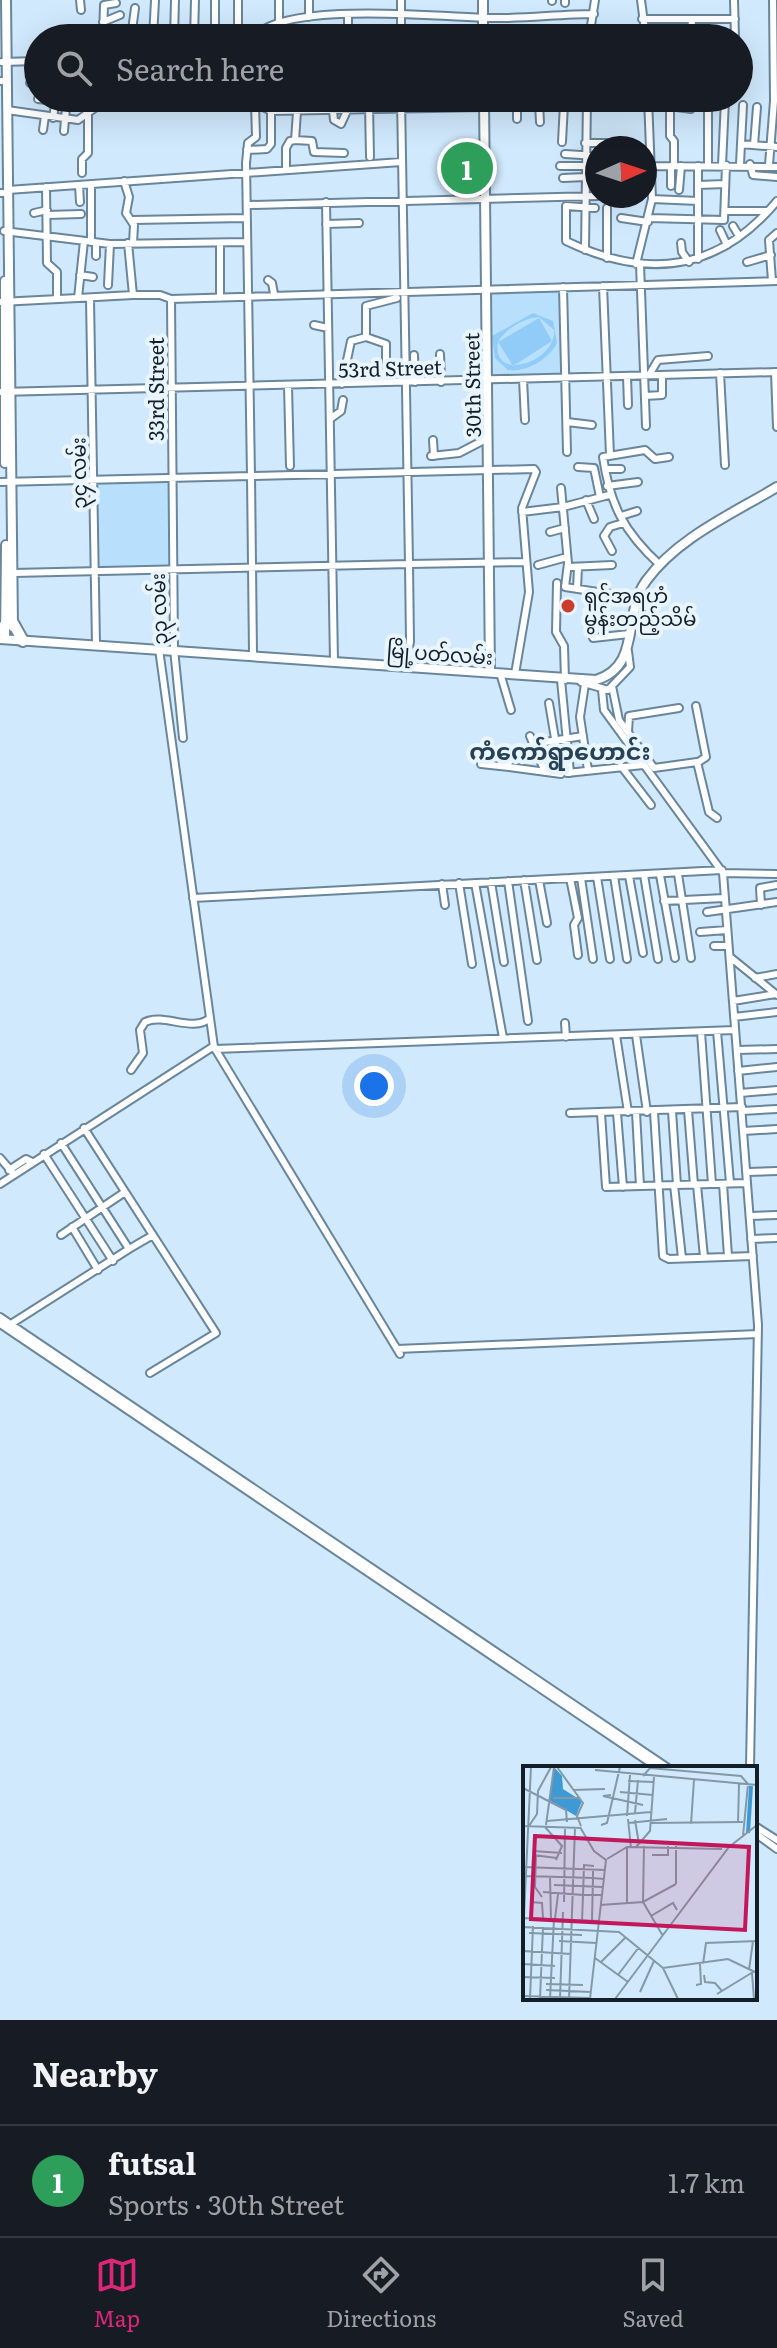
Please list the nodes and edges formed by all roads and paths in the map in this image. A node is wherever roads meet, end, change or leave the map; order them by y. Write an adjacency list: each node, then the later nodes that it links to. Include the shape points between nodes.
1 (3, 0): 48 (main road)
2 (80, 0): 19 (street)
3 (155, 0): 33 (street)
4 (175, 0): 34 (street)
5 (195, 0): 35 (street)
6 (215, 0): 36 (street)
7 (238, 0): 37 (street)
8 (279, 0): 25 (street)
9 (309, 0): 24 (street)
10 (401, 0): 21 (street)
11 (483, 0): 27 (main road)
12 (595, 0): 22 (street)
13 (641, 0): 28 (street)
14 (734, 0): 30 (street)
15 (773, 0): 47 (street)
16 (103, 2): 17 (street); 31 (street)
17 (116, 3)
18 (135, 8): 32 (street)
19 (81, 10)
20 (348, 14): 21 (street); 24 (street); 40 (street)
21 (401, 14): 27 (street); 41 (street)
22 (594, 14): 27 (street); 43 (street)
23 (120, 15): 31 (street)
24 (309, 17): 26 (street)
25 (279, 18): 26 (street); 38 (street)
26 (300, 18): 39 (street)
27 (483, 18): 42 (main road)
28 (642, 19): 29 (street); 44 (street)
29 (692, 19): 30 (street); 45 (street)
30 (735, 19): 46 (street)
31 (103, 22)
32 (133, 24)
33 (154, 24)
34 (174, 24)
35 (194, 24)
36 (215, 24)
37 (238, 24)
38 (270, 24)
39 (300, 24)
40 (348, 24)
41 (401, 24)
42 (483, 24)
43 (592, 24)
44 (643, 24)
45 (692, 24)
46 (735, 24)
47 (776, 24): 49 (street)
48 (2, 26): 51 (main road)
49 (776, 45): 92 (street)
50 (24, 61): 51 (street)
51 (4, 62): 52 (main road); 54 (main road)
52 (1, 81): 80 (main road)
53 (757, 107): 91 (street)
54 (7, 110): 76 (street); 80 (main road)
55 (51, 112): 77 (street)
56 (67, 112): 81 (street)
57 (82, 112): 78 (street)
58 (89, 112): 78 (street)
59 (255, 112): 93 (street, via 256,137)
60 (271, 112): 93 (street, via 270,146)
61 (297, 112): 88 (street)
62 (333, 112): 63 (street, via 341,124)
63 (347, 112)
64 (369, 112): 97 (street)
65 (401, 112): 98 (street)
66 (484, 112): 128 (main road, 30th Street)
67 (517, 112): 79 (street)
68 (539, 112): 83 (street)
69 (564, 112): 89 (street)
70 (587, 112): 86 (street)
71 (648, 112): 87 (street)
72 (671, 112): 103 (street)
73 (706, 112): 105 (street)
74 (725, 112): 101 (street)
75 (743, 112): 90 (street)
76 (28, 113): 77 (street); 82 (street)
77 (49, 117): 81 (street); 84 (street)
78 (84, 117): 81 (street); 111 (street, via 88,153 81,161)
79 (517, 119)
80 (3, 120): 124 (main road)
81 (68, 120): 85 (street)
82 (28, 121)
83 (540, 122)
84 (43, 130)
85 (68, 131)
86 (585, 136)
87 (648, 136)
88 (295, 140): 94 (street, via 312,141 316,153); 108 (street, via 286,148)
89 (562, 142)
90 (741, 144): 91 (street); 99 (street)
91 (754, 145): 92 (street)
92 (774, 146): 106 (street)
93 (247, 150): 112 (street)
94 (344, 153)
95 (565, 154): 96 (street)
96 (585, 156)
97 (370, 157)
98 (401, 162): 108 (street); 129 (street)
99 (740, 164): 100 (street); 101 (street)
100 (750, 164): 106 (street); 113 (street, via 753,175)
101 (724, 165): 105 (street); 117 (street)
102 (560, 166): 109 (street)
103 (675, 166): 104 (street); 107 (street); 121 (street); 123 (street)
104 (698, 166): 105 (street); 120 (street)
105 (708, 166)
106 (773, 166)
107 (657, 168)
108 (286, 169): 112 (street)
109 (585, 172)
110 (585, 172): 114 (street)
111 (82, 173)
112 (246, 173): 115 (street); 135 (street)
113 (777, 177)
114 (563, 178)
115 (124, 181): 116 (street); 148 (street, via 126,213)
116 (91, 184): 119 (street); 159 (street)
117 (725, 184): 120 (street); 140 (street)
118 (67, 185): 119 (street); 122 (street); 126 (street)
119 (79, 185): 133 (street)
120 (698, 185): 130 (street)
121 (671, 186)
122 (46, 187): 124 (street); 142 (street)
123 (679, 190)
124 (4, 192): 143 (main road)
125 (585, 195): 128 (street)
126 (67, 197)
127 (657, 197): 130 (street)
128 (484, 199): 129 (street); 182 (main road, 30th Street)
129 (403, 200): 134 (street); 183 (street)
130 (698, 200): 131 (street); 150 (street)
131 (710, 200)
132 (777, 201): 141 (street)
133 (80, 202)
134 (326, 202): 135 (street); 152 (street)
135 (250, 205): 146 (street)
136 (585, 207): 166 (street, via 566,206 565,240)
137 (586, 208): 166 (street)
138 (607, 208): 169 (street)
139 (650, 208): 149 (street)
140 (725, 211): 141 (street); 150 (street, via 724,220)
141 (768, 211): 157 (street)
142 (47, 212): 144 (street); 145 (street); 158 (street)
143 (4, 213): 155 (main road)
144 (34, 213)
145 (81, 214)
146 (246, 218): 148 (street); 160 (street)
147 (621, 218): 149 (street)
148 (133, 220): 161 (street)
149 (649, 220): 150 (street); 173 (street)
150 (698, 222): 170 (street)
151 (359, 223): 152 (street)
152 (326, 224): 184 (street)
153 (734, 225): 157 (street)
154 (720, 230): 165 (street)
155 (6, 231): 158 (street); 194 (main road)
156 (777, 233): 167 (street, via 769,240)
157 (741, 235): 165 (street)
158 (48, 236): 159 (street); 191 (street, via 47,263 57,272)
159 (90, 242): 163 (street); 168 (street); 174 (street)
160 (247, 242): 164 (street); 187 (street)
161 (131, 243): 163 (street); 164 (street); 186 (street)
162 (681, 243): 171 (street)
163 (110, 244): 178 (street)
164 (220, 244): 189 (street)
165 (727, 245): 170 (street)
166 (585, 250): 169 (street)
167 (771, 255): 172 (street); 177 (street)
168 (96, 256)
169 (607, 258): 173 (street)
170 (698, 259): 171 (street)
171 (689, 262): 173 (street)
172 (747, 262)
173 (638, 264): 179 (street)
174 (80, 275): 175 (street); 188 (street)
175 (93, 277)
176 (268, 280): 185 (street)
177 (775, 281): 179 (street)
178 (108, 285)
179 (641, 285): 180 (street); 204 (street)
180 (603, 286): 181 (street); 206 (street)
181 (563, 287): 182 (street); 208 (street)
182 (485, 288): 183 (street); 210 (main road, 30th Street)
183 (405, 291): 184 (street); 211 (street)
184 (328, 292): 185 (street); 196 (street)
185 (274, 294): 187 (street)
186 (133, 295): 192 (street); 193 (street)
187 (247, 296): 189 (street); 216 (street)
188 (78, 298): 191 (street); 192 (street)
189 (220, 298): 193 (street)
190 (397, 298): 197 (street, via 366,306)
191 (57, 299): 194 (street)
192 (90, 299): 218 (street, ၃၄ လမ်း)
193 (171, 299): 217 (street, 33rd Street)
194 (5, 302): 219 (main road)
195 (314, 325): 196 (street)
196 (328, 328): 214 (street)
197 (366, 337): 201 (street, via 386,344); 213 (street, via 351,341)
198 (440, 354): 212 (street)
199 (414, 355): 211 (street)
200 (708, 356): 204 (street, via 658,360)
201 (386, 369)
202 (776, 372): 203 (street, 53rd Street); 228 (street)
203 (720, 373): 205 (street, 53rd Street); 234 (street)
204 (647, 375): 205 (street, 53rd Street); 207 (street, 53rd Street); 220 (street)
205 (662, 375): 220 (street, via 662,395)
206 (606, 376): 207 (street, 53rd Street); 208 (street, 53rd Street); 232 (street)
207 (627, 376): 222 (street)
208 (566, 378): 209 (street, 53rd Street); 225 (street)
209 (523, 379): 210 (street, 53rd Street); 224 (street)
210 (488, 381): 212 (street, 53rd Street); 229 (main road, 30th Street)
211 (411, 382): 212 (street, 53rd Street); 213 (street, 53rd Street); 240 (street)
212 (441, 382)
213 (342, 384): 214 (street, 53rd Street)
214 (329, 385): 215 (street, 53rd Street); 223 (street)
215 (288, 386): 216 (street, 53rd Street); 235 (street)
216 (250, 387): 217 (street, 53rd Street); 241 (street)
217 (172, 389): 218 (street, 53rd Street); 243 (street, 33rd Street)
218 (92, 390): 219 (street, 53rd Street); 244 (street, ၃၄ လမ်း)
219 (4, 392): 245 (main road)
220 (645, 396): 227 (street)
221 (343, 400): 223 (street, via 341,411)
222 (628, 405)
223 (330, 419): 242 (street)
224 (525, 420)
225 (567, 422): 226 (street); 231 (street)
226 (592, 425)
227 (646, 426)
228 (777, 427)
229 (488, 438): 230 (street, via 459,453 433,456); 239 (main road, 30th Street)
230 (433, 440)
231 (567, 452)
232 (610, 455): 233 (street, via 645,450 655,459); 237 (street, via 603,455)
233 (669, 457)
234 (725, 465)
235 (290, 466)
236 (578, 467): 251 (street, via 594,468)
237 (605, 469): 238 (street); 247 (street)
238 (621, 469)
239 (489, 470): 240 (street); 255 (street, via 536,470); 265 (main road, 30th Street)
240 (408, 473): 242 (street); 268 (street)
241 (251, 476): 242 (street); 243 (street); 272 (street)
242 (331, 476): 267 (street)
243 (170, 479): 244 (street); 275 (street, ၃၃ လမ်း)
244 (92, 481): 245 (street); 276 (street, ၃၄ လမ်း)
245 (5, 482): 277 (main road); 280 (main road)
246 (638, 482): 247 (street)
247 (607, 486): 250 (street)
248 (777, 487): 271 (main road, via 684,544)
249 (561, 488): 253 (street)
250 (609, 495): 251 (street); 257 (street)
251 (600, 497): 252 (street)
252 (586, 500): 253 (street); 256 (street)
253 (563, 507): 255 (street); 258 (street)
254 (637, 511): 257 (street)
255 (522, 512): 266 (street)
256 (594, 519)
257 (622, 519): 260 (street); 264 (street, via 633,541)
258 (565, 528): 259 (street); 263 (street)
259 (550, 532)
260 (604, 536): 261 (street); 262 (street)
261 (595, 541)
262 (612, 551)
263 (567, 557): 269 (street); 273 (street)
264 (652, 557): 271 (street); 278 (street)
265 (489, 562): 266 (street); 268 (street); 294 (main road, 30th Street)
266 (526, 562): 295 (street, via 526,617)
267 (332, 564): 268 (street); 272 (street); 292 (street)
268 (409, 564): 293 (street, via 410,642)
269 (538, 565)
270 (612, 565): 274 (street)
271 (660, 565): 278 (main road)
272 (251, 566): 275 (street); 291 (street)
273 (568, 567): 274 (street); 281 (street, via 565,587)
274 (578, 567): 281 (street)
275 (172, 568): 276 (street); 289 (street, ၃၃ လမ်း)
276 (94, 571): 277 (street); 287 (street, ၃၄ လမ်း)
277 (13, 573): 280 (main road)
278 (646, 582): 282 (main road)
279 (557, 583): 296 (street, via 556,632 564,646)
280 (10, 589): 285 (main road)
281 (577, 589): 282 (street)
282 (637, 598): 284 (main road)
283 (681, 623): 284 (street)
284 (629, 630): 286 (street); 290 (main road)
285 (9, 634): 287 (main road, မြို့ပတ်လမ်း)
286 (593, 638)
287 (96, 645): 288 (main road, မြို့ပတ်လမ်း)
288 (159, 649): 289 (main road, မြို့ပတ်လမ်း); 343 (street)
289 (174, 649): 291 (main road, မြို့ပတ်လမ်း); 307 (street, ၃၃ လမ်း)
290 (628, 651): 297 (main road, မြို့ပတ်လမ်း, via 622,665 608,676); 298 (street, via 630,667)
291 (253, 654): 292 (main road, မြို့ပတ်လမ်း)
292 (334, 661): 293 (main road, မြို့ပတ်လမ်း)
293 (405, 666): 294 (main road, မြို့ပတ်လမ်း)
294 (495, 672): 295 (main road, မြို့ပတ်လမ်း); 303 (street)
295 (515, 674): 296 (main road, မြို့ပတ်လမ်း)
296 (563, 680): 297 (main road, မြို့ပတ်လမ်း); 308 (street)
297 (582, 682): 299 (street); 306 (street)
298 (612, 686): 299 (street); 304 (street, via 619,720)
299 (602, 690): 315 (street, via 604,710)
300 (549, 703): 309 (street)
301 (696, 706): 312 (street, via 706,757)
302 (679, 708): 304 (street, via 629,716)
303 (511, 710)
304 (628, 732): 312 (street, via 654,768)
305 (530, 736): 310 (street)
306 (583, 736): 308 (street); 317 (street)
307 (183, 738)
308 (566, 738): 309 (street); 319 (street)
309 (554, 739): 310 (street); 320 (street)
310 (534, 747): 314 (street); 318 (street)
311 (504, 752): 314 (street)
312 (697, 763): 322 (street, via 709,812)
313 (481, 764): 314 (street)
314 (509, 764): 318 (street)
315 (643, 765): 316 (street); 324 (street)
316 (621, 766): 317 (street); 321 (street)
317 (588, 770): 319 (street)
318 (545, 772): 320 (street)
319 (570, 773): 320 (street)
320 (561, 774)
321 (651, 805)
322 (717, 818)
323 (709, 835): 324 (street)
324 (699, 838): 325 (street)
325 (722, 872): 326 (street); 327 (street); 344 (street)
326 (678, 874): 329 (street); 346 (street)
327 (777, 874)
328 (644, 875): 329 (street); 331 (street); 365 (street)
329 (660, 875): 345 (street)
330 (614, 876): 331 (street); 332 (street); 364 (street)
331 (629, 876): 357 (street)
332 (597, 877): 334 (street); 363 (street)
333 (570, 878): 334 (street); 336 (street); 358 (street)
334 (581, 878): 362 (street)
335 (524, 880): 336 (street); 337 (street); 366 (street)
336 (539, 880): 352 (street)
337 (508, 881): 338 (street); 376 (street)
338 (491, 882): 340 (street); 367 (street)
339 (459, 883): 340 (street); 341 (street); 368 (street)
340 (475, 883): 384 (street)
341 (442, 884): 343 (street); 348 (street)
342 (777, 885): 349 (street, via 760,888)
343 (193, 898): 375 (street)
344 (724, 898): 346 (street); 350 (street)
345 (664, 901): 346 (street); 360 (street)
346 (682, 901): 361 (street)
347 (777, 902): 349 (street)
348 (445, 905)
349 (761, 905): 350 (street)
350 (726, 911): 351 (street); 353 (street)
351 (707, 912)
352 (547, 923)
353 (727, 930): 354 (street); 356 (street)
354 (700, 932)
355 (714, 946): 356 (street)
356 (728, 946): 359 (street)
357 (643, 953)
358 (578, 955)
359 (729, 956): 370 (street); 372 (street)
360 (675, 958)
361 (691, 958)
362 (593, 959)
363 (610, 959)
364 (627, 959)
365 (658, 959)
366 (537, 960)
367 (504, 962)
368 (472, 964)
369 (777, 974): 370 (street)
370 (755, 978): 371 (street)
371 (776, 994): 372 (street)
372 (733, 1001): 374 (street)
373 (777, 1012): 374 (street)
374 (734, 1017): 378 (street)
375 (210, 1018): 385 (street); 389 (street, via 202,1023 145,1022 140,1030 143,1053)
376 (528, 1021)
377 (565, 1023): 383 (street)
378 (735, 1030): 379 (street); 387 (street)
379 (717, 1031): 380 (street); 393 (street)
380 (701, 1032): 382 (street); 394 (street)
381 (616, 1035): 382 (street); 383 (street); 399 (street)
382 (636, 1035): 401 (street)
383 (566, 1037): 384 (street)
384 (503, 1038): 385 (street)
385 (215, 1047): 405 (street); 443 (street, via 399,1351)
386 (777, 1049): 387 (street)
387 (738, 1050): 390 (street)
388 (777, 1067): 390 (street)
389 (131, 1070)
390 (738, 1071): 392 (street)
391 (777, 1090): 392 (street)
392 (740, 1093): 395 (street)
393 (723, 1108): 394 (street); 395 (street); 417 (street)
394 (706, 1109): 397 (street); 416 (street)
395 (742, 1109): 396 (street); 407 (street)
396 (777, 1109)
397 (688, 1110): 398 (street); 419 (street)
398 (672, 1111): 401 (street); 418 (street)
399 (628, 1112): 400 (street); 404 (street)
400 (636, 1112): 401 (street); 420 (street)
401 (650, 1112): 421 (street)
402 (570, 1113): 403 (street)
403 (601, 1113): 404 (street); 422 (street, via 604,1183)
404 (617, 1113): 422 (street)
405 (84, 1128): 408 (street); 423 (street)
406 (777, 1129): 407 (street)
407 (743, 1131): 413 (street)
408 (61, 1143): 409 (street); 424 (street)
409 (44, 1154): 412 (street); 427 (street)
410 (0, 1158): 412 (street)
411 (777, 1171): 413 (street)
412 (12, 1172): 415 (street)
413 (747, 1172): 414 (street)
414 (747, 1183): 417 (street); 426 (street)
415 (0, 1184)
416 (712, 1184): 417 (street); 419 (street)
417 (726, 1184): 434 (street)
418 (675, 1185): 419 (street); 421 (street); 437 (street)
419 (695, 1185): 436 (street)
420 (640, 1186): 421 (street); 422 (street)
421 (658, 1186): 437 (street, via 663,1256)
422 (623, 1187)
423 (125, 1192): 424 (street); 430 (street)
424 (102, 1207): 427 (street); 433 (street)
425 (777, 1215): 426 (street)
426 (750, 1216): 432 (street)
427 (85, 1219): 428 (street); 438 (street)
428 (72, 1227): 429 (street); 439 (street)
429 (61, 1235)
430 (153, 1235): 433 (street); 444 (street, via 216,1333)
431 (777, 1238): 432 (street)
432 (751, 1239): 435 (street)
433 (129, 1249): 438 (street)
434 (728, 1256): 435 (street); 436 (street)
435 (753, 1256): 443 (street)
436 (704, 1257): 437 (street)
437 (682, 1258)
438 (113, 1261): 439 (street)
439 (98, 1270): 442 (street)
440 (0, 1317): 442 (street)
441 (0, 1324): 445 (street)
442 (11, 1324): 446 (street)
443 (758, 1334): 447 (street)
444 (150, 1373)
445 (655, 1766)
446 (665, 1766)
447 (750, 1766)
448 (757, 1827): 450 (street)
449 (757, 1834): 451 (street)
450 (777, 1840)
451 (777, 1849)

